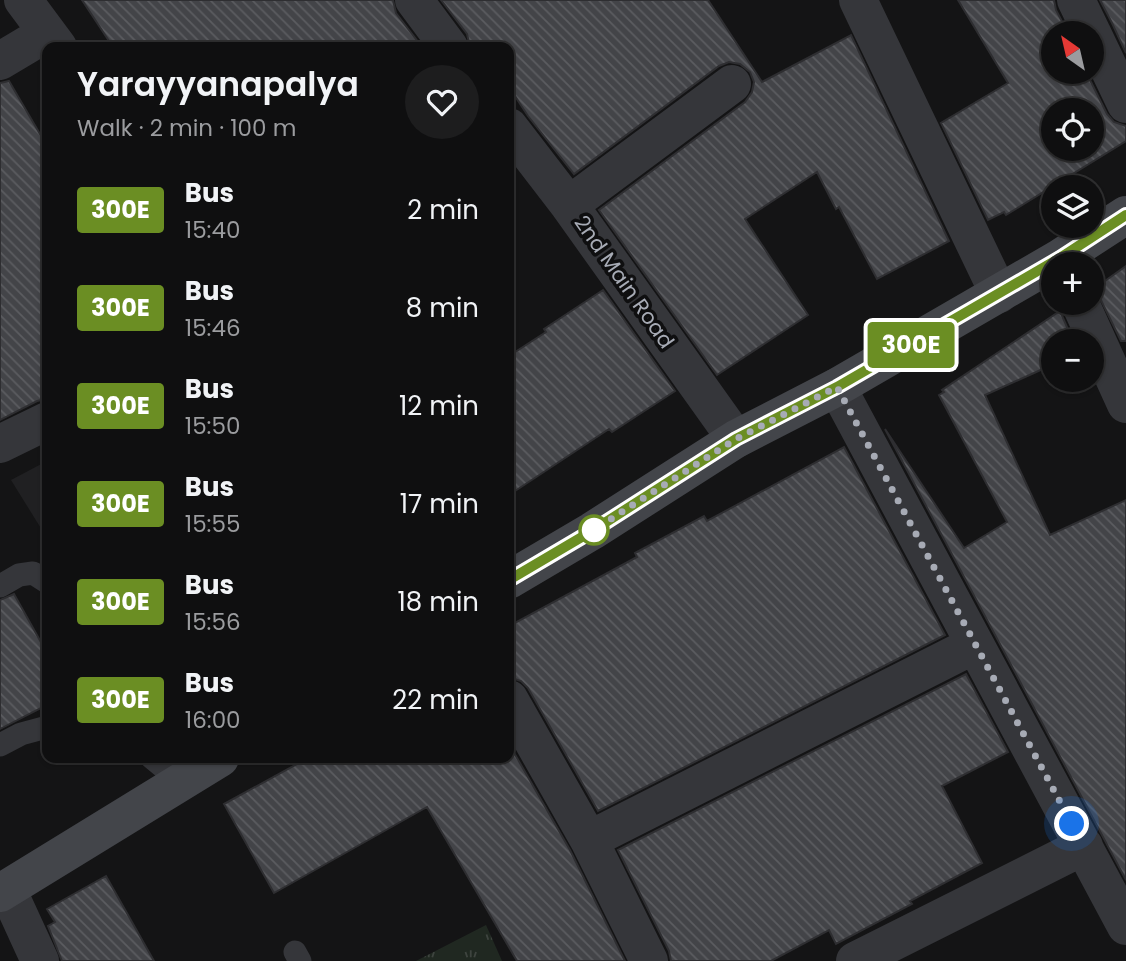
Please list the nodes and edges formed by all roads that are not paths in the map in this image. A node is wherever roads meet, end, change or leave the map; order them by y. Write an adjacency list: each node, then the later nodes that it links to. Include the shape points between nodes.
1 (23, 0): 6 (street)
2 (859, 0): 18 (street)
3 (1076, 0): 5 (street)
4 (429, 5): 7 (street)
5 (1086, 21)
6 (53, 40)
7 (447, 42)
8 (42, 44): 10 (street)
9 (1104, 58): 12 (street)
10 (0, 61)
11 (732, 84): 14 (street)
12 (1126, 104)
13 (514, 134): 14 (street, 2nd Main Road)
14 (569, 205): 23 (street, 2nd Main Road)
15 (1126, 215): 16 (main road)
16 (1074, 252)
17 (1041, 272): 18 (main road)
18 (999, 294): 20 (main road)
19 (1085, 315): 21 (street)
20 (837, 387): 23 (main road); 28 (street)
21 (1126, 404)
22 (42, 423): 24 (street)
23 (736, 439): 25 (main road)
24 (0, 444)
25 (514, 577)
26 (42, 579): 27 (lane, via 33,573 19,575)
27 (0, 586)
28 (974, 645): 35 (street); 36 (street)
29 (514, 708): 35 (street)
30 (42, 728): 31 (lane)
31 (0, 745)
32 (158, 763): 34 (lane)
33 (212, 763): 34 (main road)
34 (181, 782): 37 (main road)
35 (589, 840): 40 (street)
36 (1084, 846): 38 (street); 41 (street)
37 (3, 891): 39 (street)
38 (1126, 926)
39 (40, 961)
40 (649, 961)
41 (855, 961)

